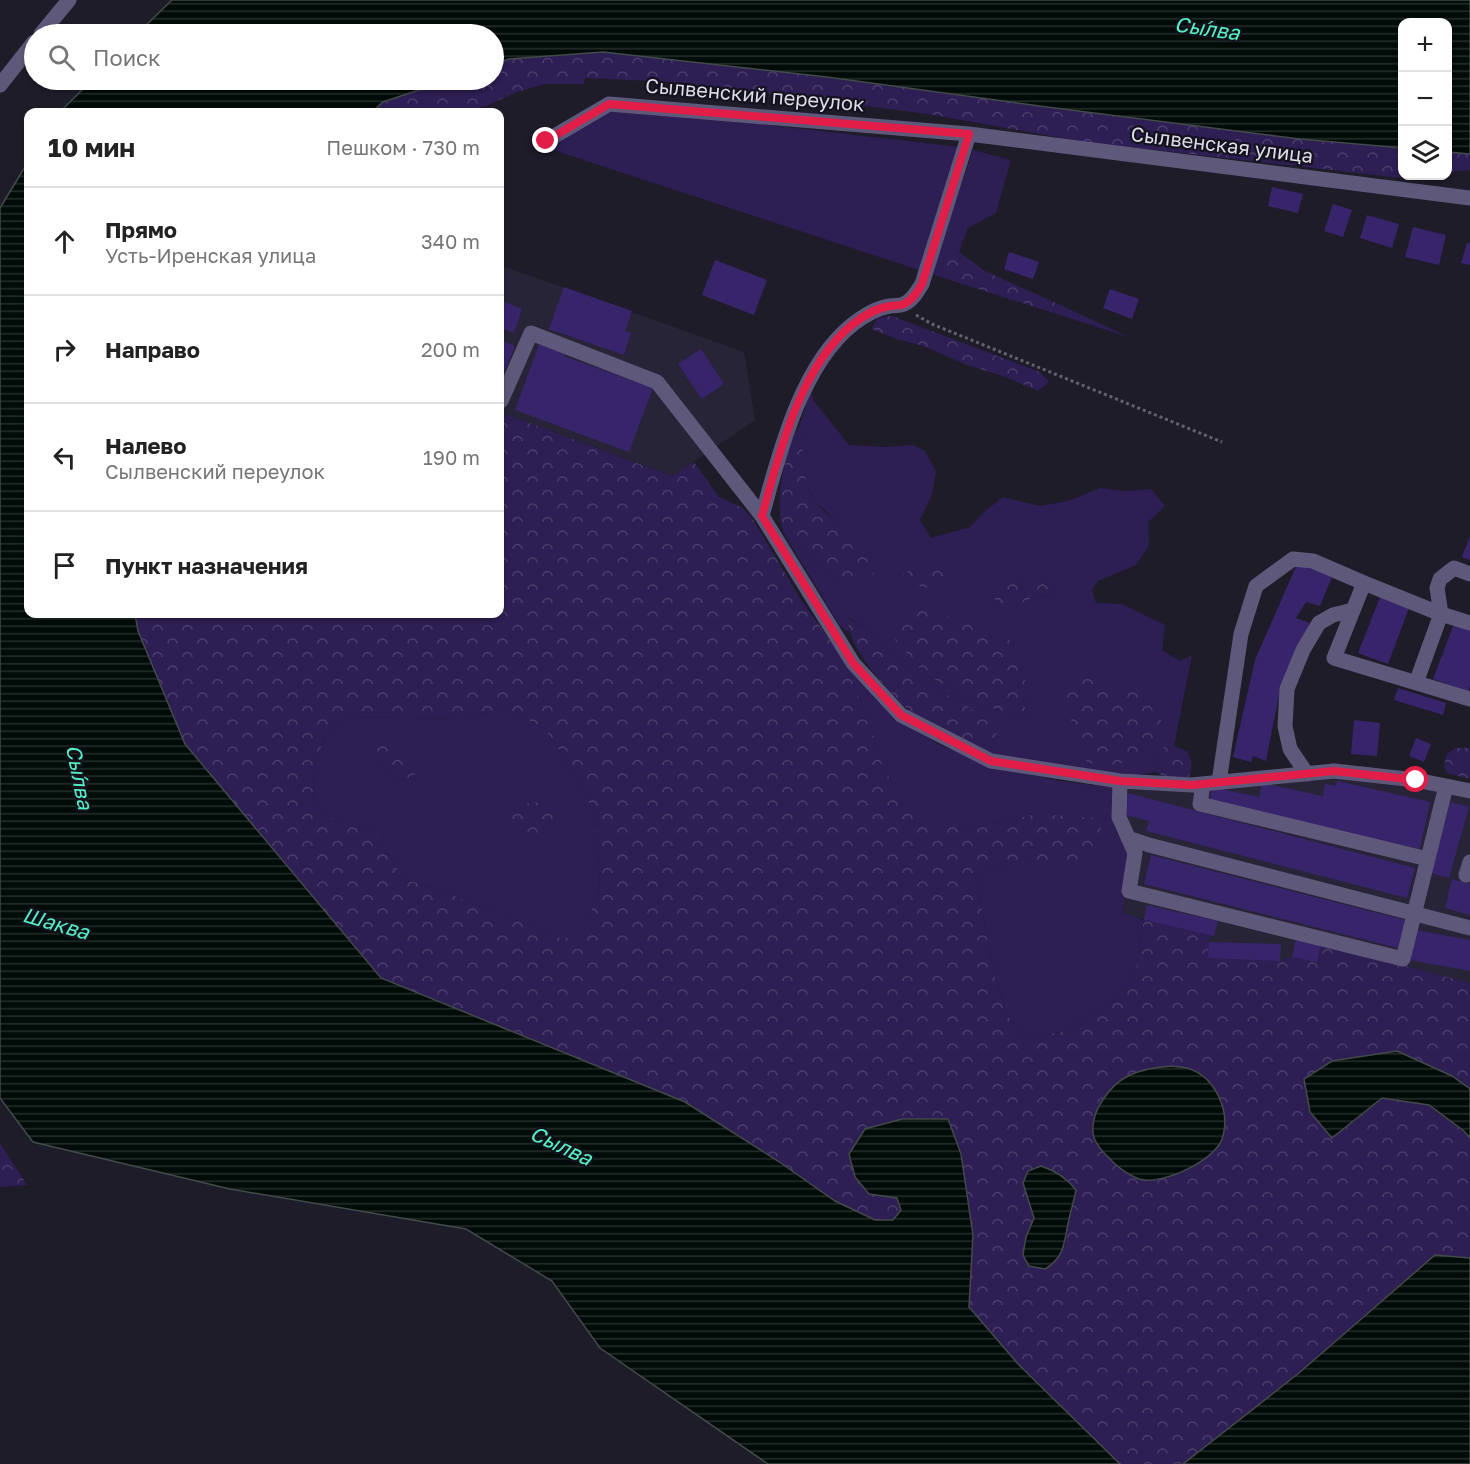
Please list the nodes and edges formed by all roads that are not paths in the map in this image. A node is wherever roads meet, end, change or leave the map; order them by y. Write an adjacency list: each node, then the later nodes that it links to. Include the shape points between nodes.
1 (69, 0): 2 (street)
2 (49, 24)
3 (24, 55): 4 (street)
4 (0, 85)
5 (969, 134): 6 (street, Сылвенский переулок, via 609,104); 7 (street, Сылвенская улица); 9 (street, via 922,284 914,297 903,304 865,315 849,327 824,357 789,423)
6 (546, 141)
7 (1470, 198)
8 (504, 393): 9 (street, via 531,333 657,382)
9 (762, 516): 18 (street, via 853,663 901,715 991,761)
10 (1470, 574): 13 (street, via 1454,568 1440,579 1437,588)
11 (1364, 583): 12 (street); 13 (street); 19 (street, via 1313,561 1293,559 1256,586 1241,634)
12 (1353, 610): 15 (street, via 1334,658); 17 (street, via 1319,623 1287,689 1285,726 1290,749)
13 (1441, 614): 14 (street); 15 (street)
14 (1470, 623)
15 (1416, 683): 16 (street)
16 (1470, 699)
17 (1307, 774): 19 (street); 21 (street, via 1334,771)
18 (1120, 781): 20 (street); 23 (street, via 1119,817)
19 (1219, 782): 20 (street)
20 (1203, 784): 24 (street, via 1200,804)
21 (1446, 786): 22 (street); 24 (street)
22 (1470, 791)
23 (1128, 838): 25 (street); 25 (street, via 1135,853 1129,891 1146,896 1403,959)
24 (1428, 859): 25 (street)
25 (1414, 914): 26 (street)
26 (1470, 928)

